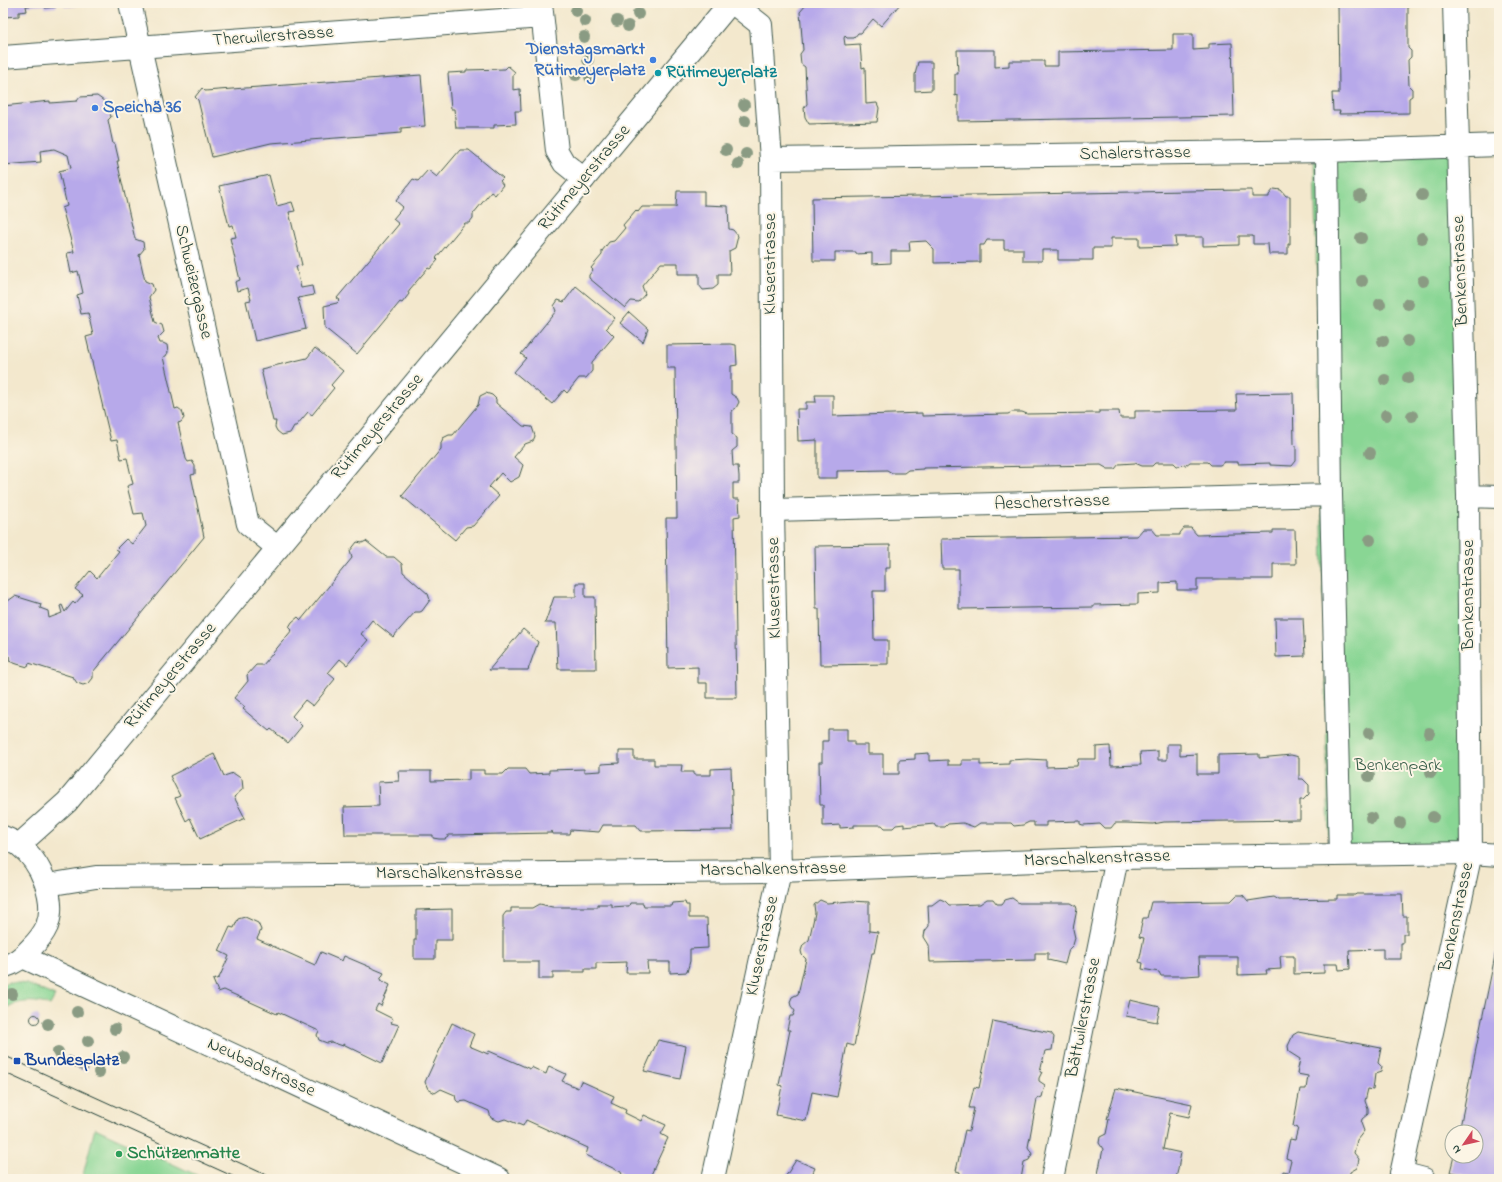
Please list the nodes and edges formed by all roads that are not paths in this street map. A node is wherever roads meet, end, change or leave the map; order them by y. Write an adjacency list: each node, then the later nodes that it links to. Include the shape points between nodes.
1 (130, 3): 5 (street, Schweizergasse)
2 (732, 3): 10 (street, Kluserstrasse, via 761,26); 11 (street, Rütimeyerstrasse)
3 (1454, 3): 7 (street, Benkenstrasse)
4 (541, 10): 5 (street, Therwilerstrasse); 11 (street, via 557,151 564,163)
5 (140, 46): 6 (street, Therwilerstrasse); 16 (street, Schweizergasse, via 248,524)
6 (3, 57)
7 (1457, 145): 8 (street, Schalerstrasse); 9 (street, Schalerstrasse); 13 (street, Benkenstrasse)
8 (1499, 145)
9 (1327, 151): 10 (street, Schalerstrasse); 12 (street)
10 (771, 159): 15 (street, Kluserstrasse)
11 (584, 179): 16 (street, Rütimeyerstrasse)
12 (1331, 495): 15 (street, Aescherstrasse); 19 (street)
13 (1468, 496): 14 (street); 18 (street, Benkenstrasse)
14 (1499, 497)
15 (773, 510): 22 (street, Kluserstrasse)
16 (278, 548): 17 (street, Rütimeyerstrasse, via 67,802)
17 (11, 841): 23 (street, via 35,861)
18 (1471, 853): 19 (street, Marschalkenstrasse); 20 (street, Marschalkenstrasse); 26 (street, Benkenstrasse)
19 (1340, 855): 21 (street, Marschalkenstrasse)
20 (1499, 855)
21 (1117, 858): 22 (street, Marschalkenstrasse); 29 (street, Bättwilerstrasse)
22 (780, 872): 23 (street, Marschalkenstrasse, via 96,877); 28 (street, Kluserstrasse)
23 (47, 885): 24 (street, via 47,925 39,940)
24 (23, 957): 25 (street); 27 (street, Neubadstrasse)
25 (3, 967)
26 (1401, 1176): 30 (street)
27 (499, 1179)
28 (713, 1179)
29 (1052, 1179)
30 (1424, 1179)

